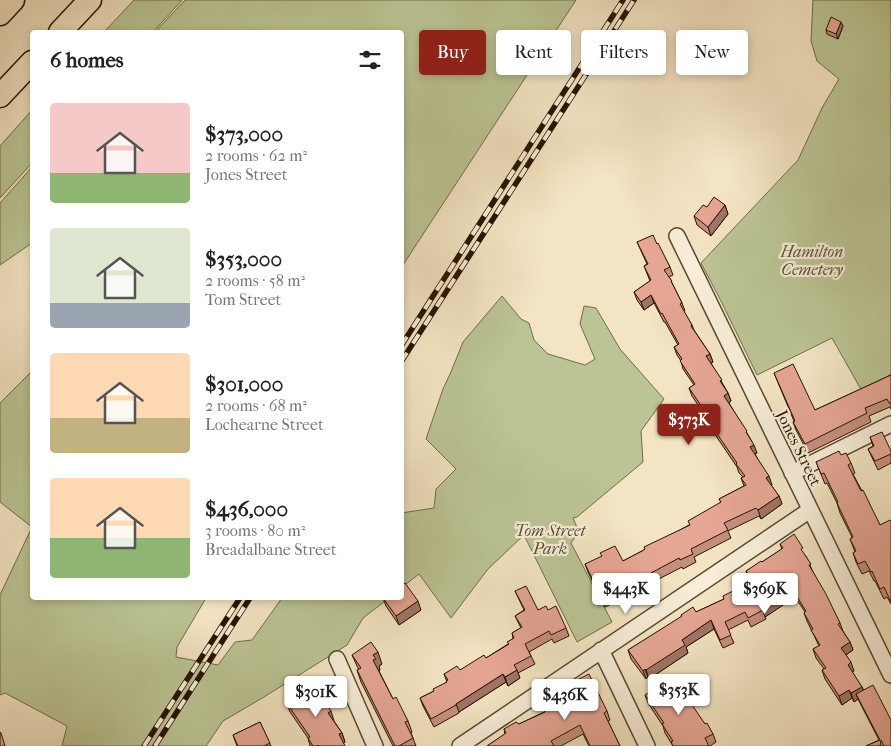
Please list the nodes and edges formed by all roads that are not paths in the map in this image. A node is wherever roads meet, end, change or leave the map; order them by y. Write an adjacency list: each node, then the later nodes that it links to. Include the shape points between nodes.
1 (13, 0): 3 (highway)
2 (90, 0): 4 (highway)
3 (0, 14)
4 (62, 30)
5 (30, 64): 6 (highway)
6 (0, 96)
7 (677, 236): 9 (street, Jones Street)
8 (891, 424): 9 (street)
9 (792, 473): 10 (street, Jones Street)
10 (810, 510): 11 (street); 13 (street, Jones Street)
11 (601, 650): 15 (street); 16 (street)
12 (337, 659): 14 (street)
13 (891, 675)
14 (375, 746)
15 (460, 746)
16 (647, 746)

